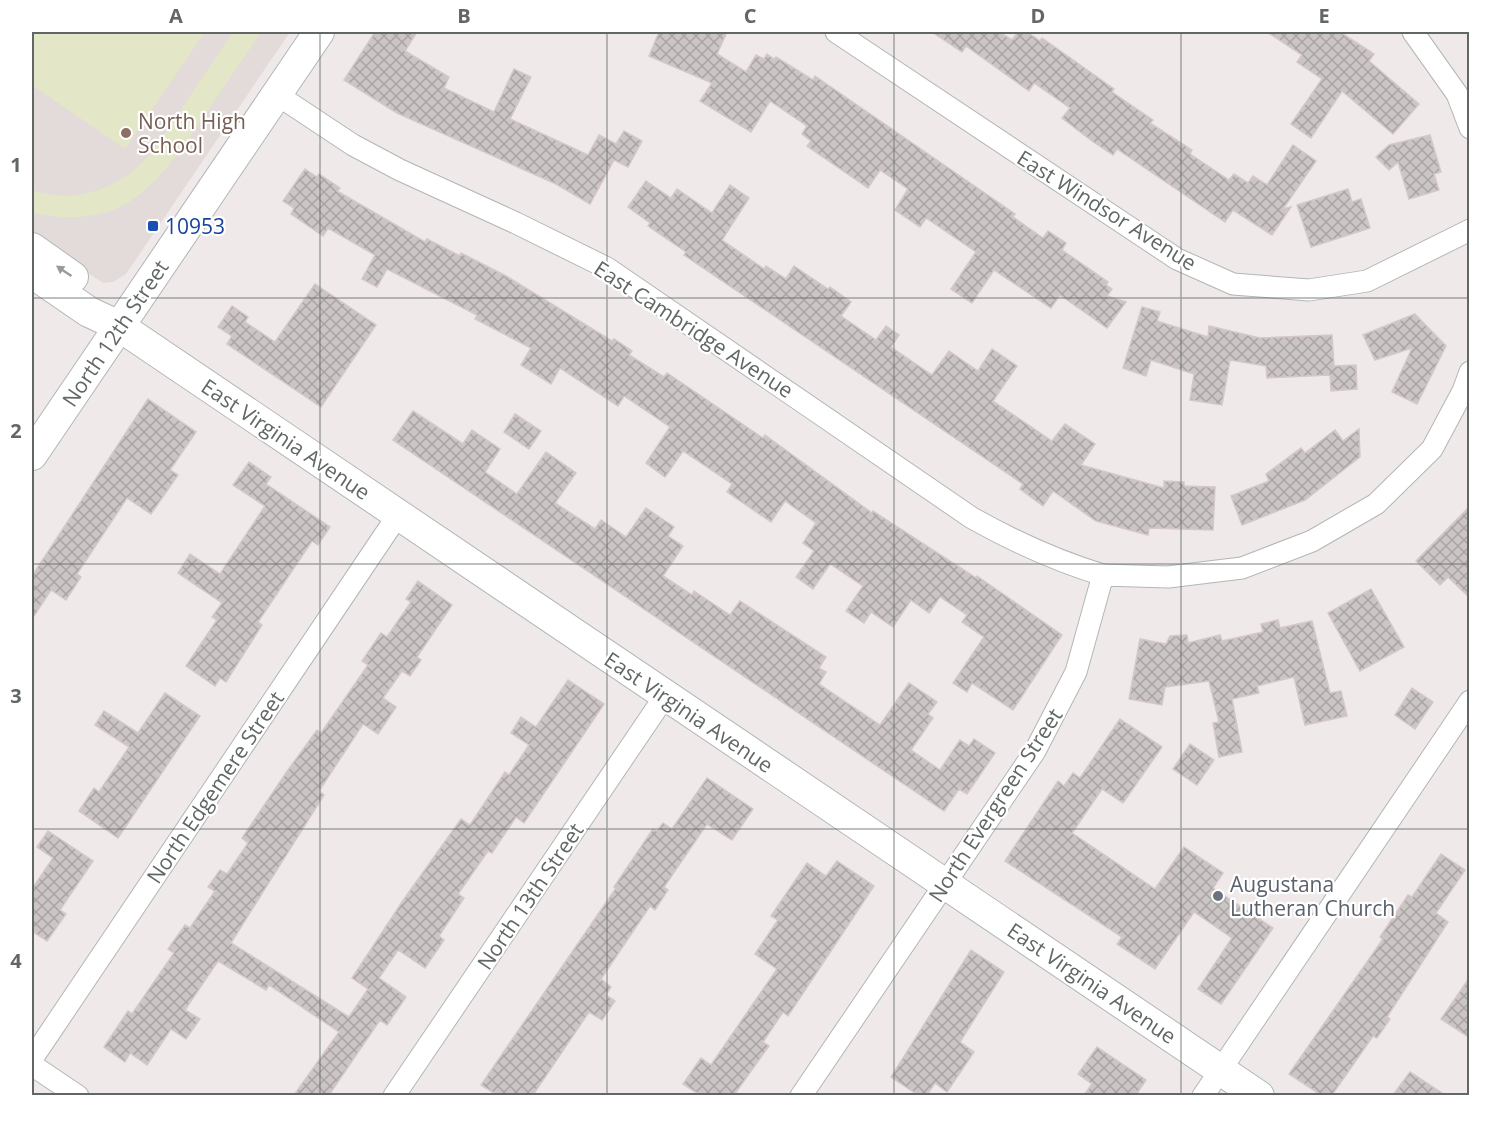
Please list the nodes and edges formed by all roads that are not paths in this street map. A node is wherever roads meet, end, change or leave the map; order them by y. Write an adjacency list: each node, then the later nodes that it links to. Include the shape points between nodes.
1 (319, 32): 4 (street, North 12th Street)
2 (836, 32): 6 (street, East Windsor Avenue, via 1168,253 1233,284 1309,290 1367,281)
3 (1413, 32): 5 (street, via 1457,94)
4 (276, 94): 9 (street, North 12th Street); 13 (street, East Cambridge Avenue, via 381,160 607,268 972,518 1062,563)
5 (1470, 128)
6 (1470, 230)
7 (32, 248): 9 (street, East Virginia Avenue, one-way to 7, via 96,292)
8 (32, 273): 9 (street, East Virginia Avenue, via 90,312)
9 (119, 326): 11 (street, North 12th Street); 12 (street, East Virginia Avenue)
10 (1470, 372): 13 (street, via 1432,449 1376,504 1312,541 1242,568 1168,577)
11 (32, 455)
12 (398, 515): 14 (street, East Virginia Avenue); 17 (street, North Edgemere Street)
13 (1103, 575): 16 (street, North Evergreen Street, via 1076,672 1057,712 1035,752)
14 (665, 696): 16 (street, East Virginia Avenue); 21 (street, North 13th Street)
15 (1470, 701): 19 (street)
16 (944, 884): 19 (street, East Virginia Avenue); 22 (street, North Evergreen Street)
17 (32, 1059)
18 (32, 1065): 20 (street)
19 (1220, 1069): 23 (street); 24 (street, East Virginia Avenue)
20 (78, 1095)
21 (394, 1095)
22 (801, 1095)
23 (1203, 1095)
24 (1259, 1095)

